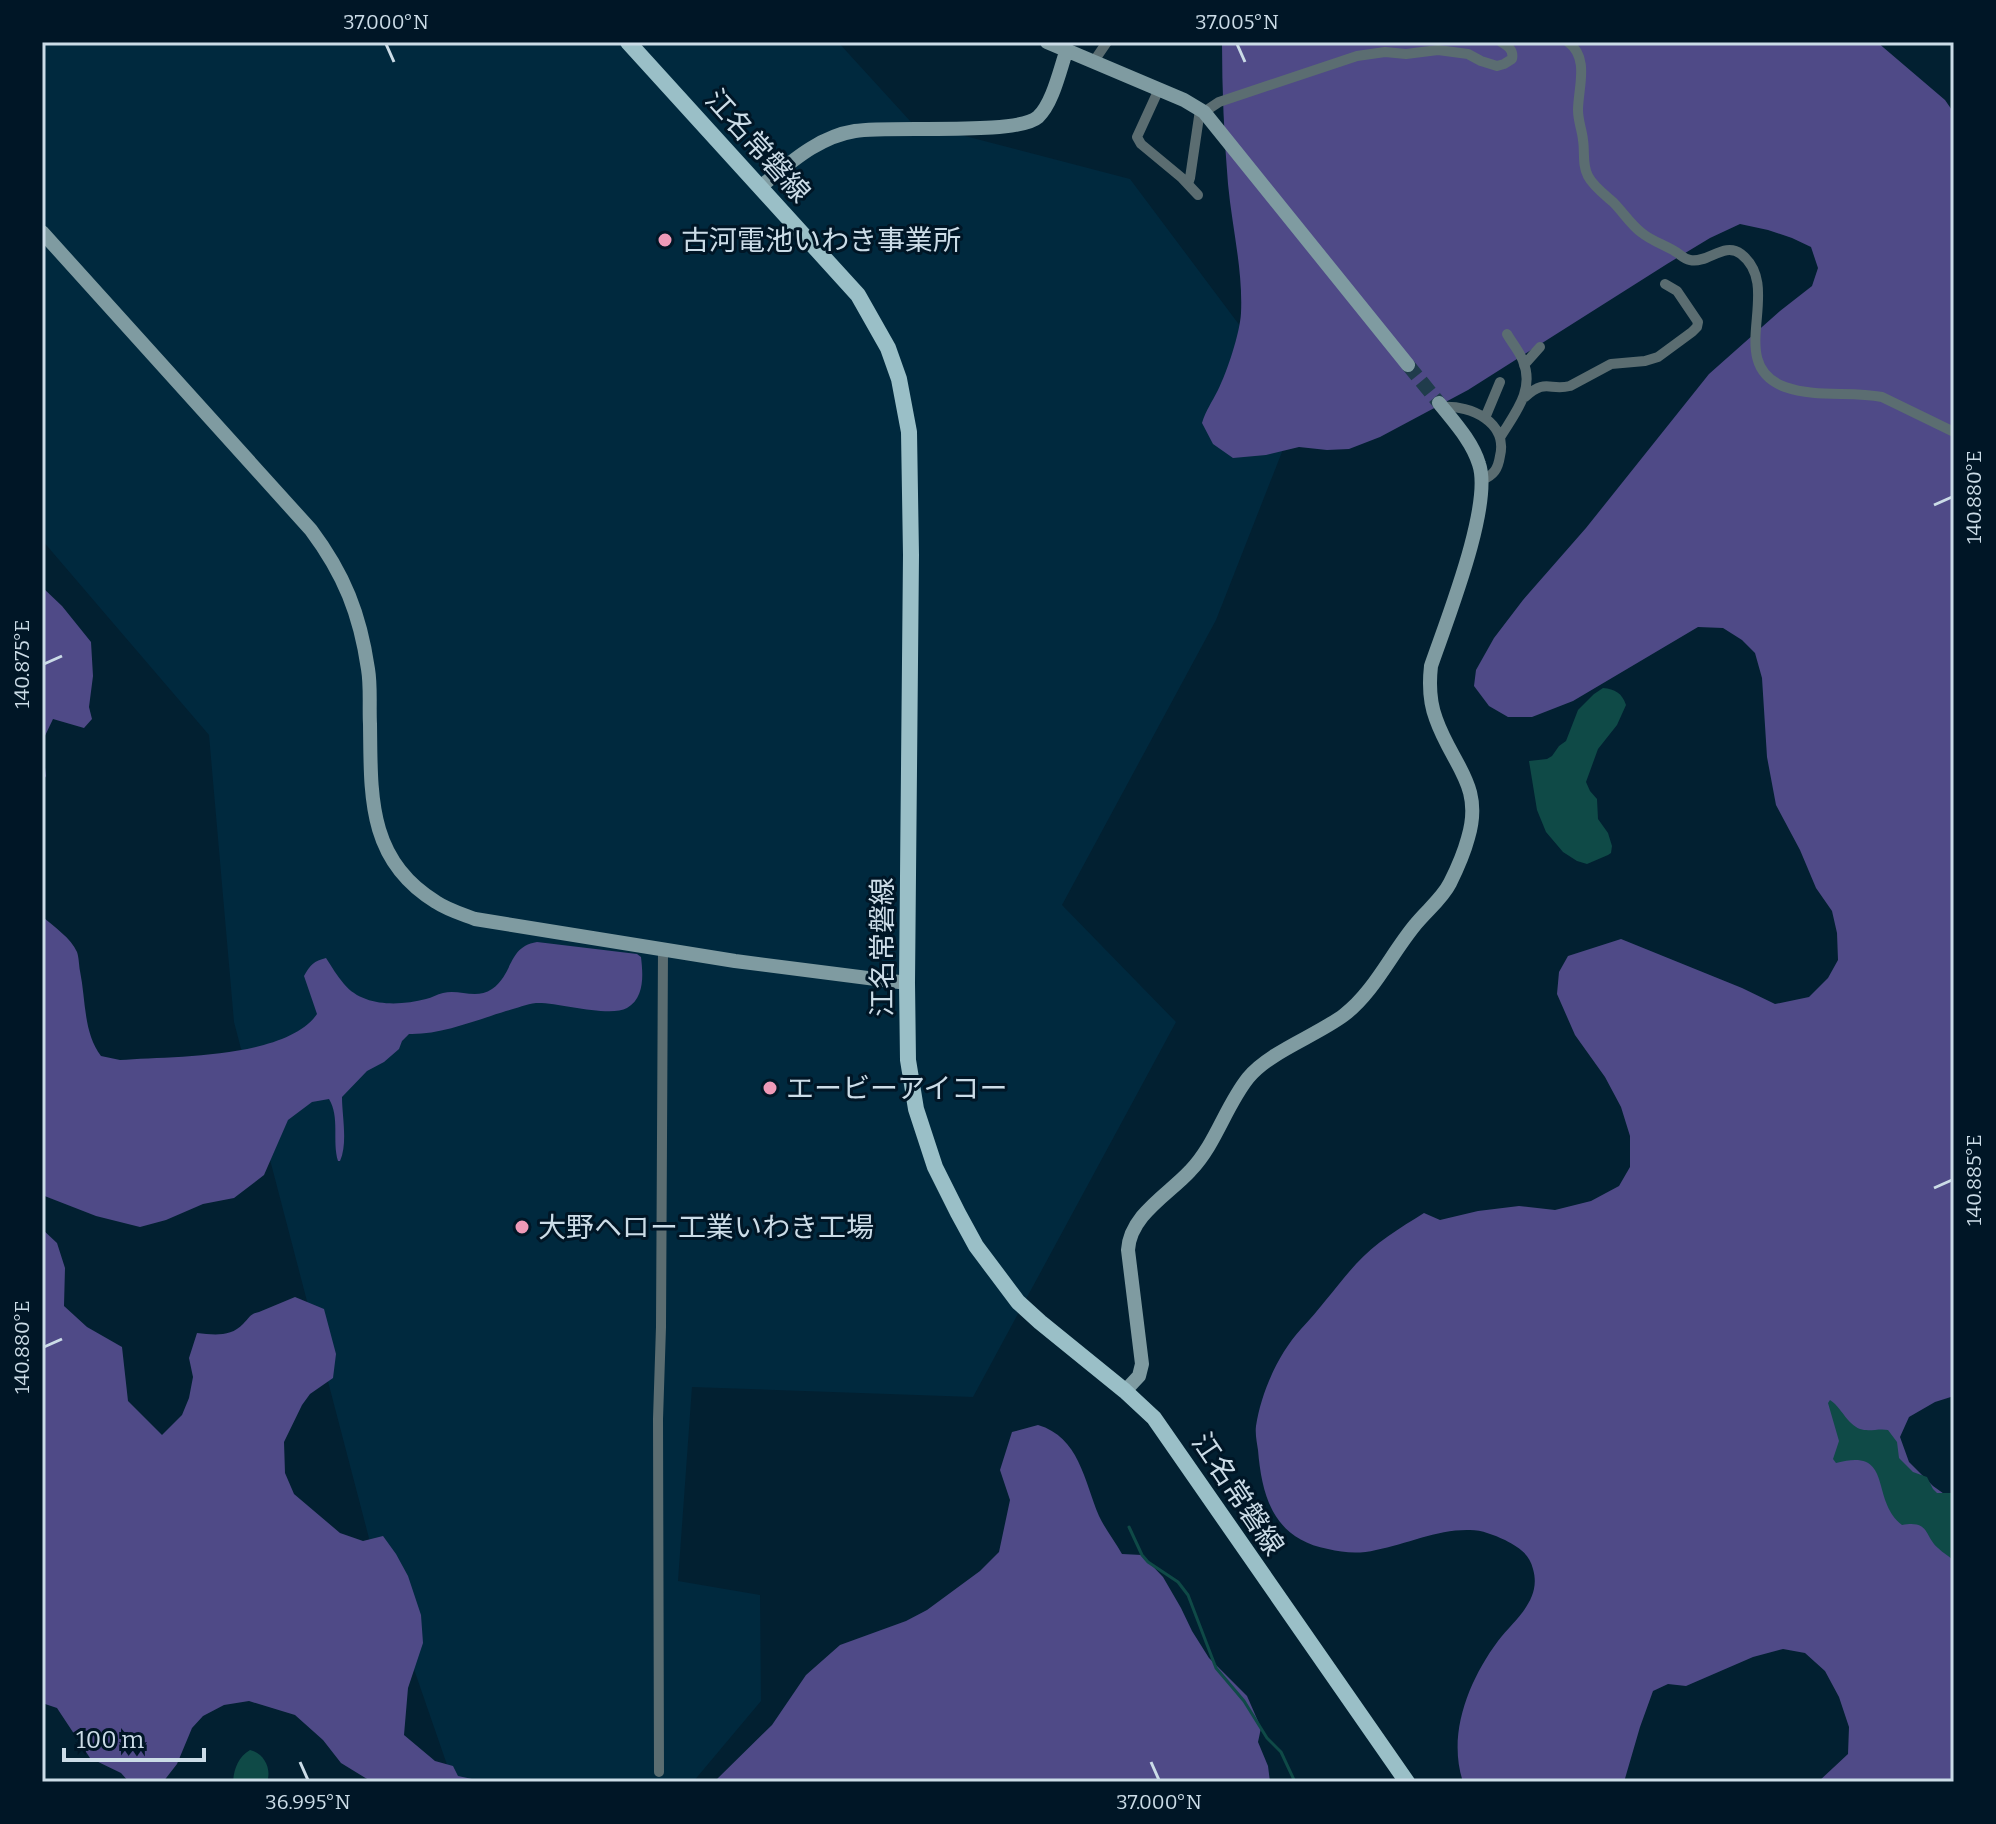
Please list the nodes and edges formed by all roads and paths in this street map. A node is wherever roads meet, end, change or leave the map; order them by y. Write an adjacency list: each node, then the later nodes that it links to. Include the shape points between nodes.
1 (628, 42): 11 (main road, 江名常磐線)
2 (1047, 42): 6 (street)
3 (1107, 42): 7 (street)
4 (1501, 42): 9 (street, via 1513,55 1497,66 1438,50 1357,56)
5 (1568, 42): 23 (street, via 1580,62 1578,118 1588,178 1641,232 1686,259 1731,250 1750,263 1759,294 1755,344 1761,369 1791,389 1882,397)
6 (1067, 49): 7 (street); 11 (street, via 1044,109 1025,124 854,131 816,144)
7 (1094, 61): 8 (street)
8 (1159, 89): 9 (street); 10 (street, via 1137,137)
9 (1202, 111): 10 (street); 17 (street)
10 (1188, 184): 12 (street)
11 (760, 187): 27 (main road, 江名常磐線, via 858,295 888,348 905,407 911,555)
12 (1198, 195)
13 (42, 232): 26 (street, via 329,554 347,588 369,672 376,822 383,844 406,877 435,902 475,919)
14 (1665, 284): 20 (street, via 1702,318 1692,332 1658,357 1611,364 1570,386 1544,385)
15 (1507, 334): 18 (street)
16 (1540, 347): 18 (street)
17 (1408, 365)
18 (1524, 365): 20 (street)
19 (1500, 382): 22 (street)
20 (1525, 397): 24 (street)
21 (1441, 405): 22 (street); 25 (street, via 1473,451)
22 (1485, 418): 24 (street)
23 (1954, 432)
24 (1501, 436): 25 (street, via 1496,470)
25 (1482, 480): 28 (street, via 1473,540 1430,680 1436,721 1465,776 1473,804 1468,841 1449,885 1360,1000 1248,1077 1192,1169 1132,1233 1128,1250 1142,1364)
26 (663, 949): 27 (street); 29 (street)
27 (907, 983): 28 (main road, 江名常磐線, via 908,1060 916,1109 935,1167 958,1213 1018,1302)
28 (1125, 1391): 30 (main road, 江名常磐線, via 1154,1418)
29 (659, 1772)
30 (1407, 1782)

